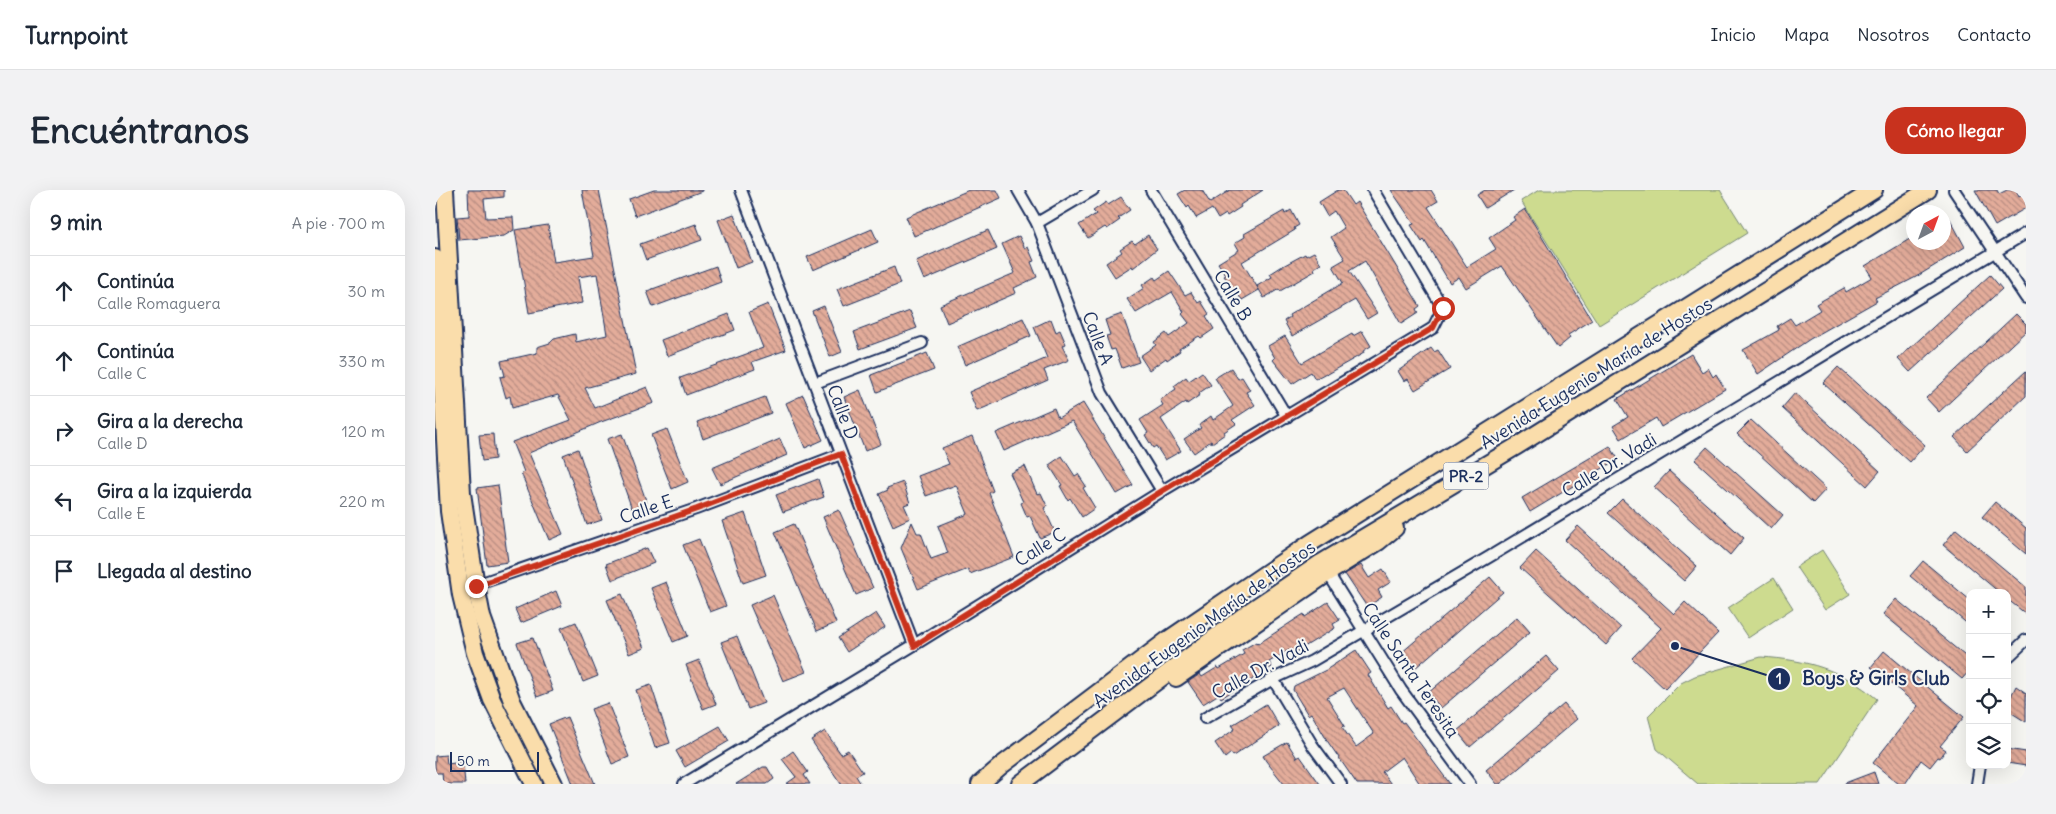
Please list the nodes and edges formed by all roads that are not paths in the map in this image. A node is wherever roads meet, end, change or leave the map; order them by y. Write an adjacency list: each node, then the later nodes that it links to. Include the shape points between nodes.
1 (445, 190): 14 (main road)
2 (741, 190): 17 (street, Calle D)
3 (1019, 190): 10 (street, Calle A)
4 (1093, 190): 10 (street)
5 (1151, 190): 18 (street, Calle B)
6 (1373, 190): 18 (street, Calle C, via 1443,308 1433,328)
7 (1874, 190): 35 (main road, Avenida Eugenio María de Hostos / PR-2, via 1293,555 1169,639)
8 (1928, 190): 21 (main road, Avenida Eugenio María de Hostos / PR-2)
9 (1953, 190): 12 (street)
10 (1037, 223): 20 (street, Calle A, via 1102,393)
11 (2026, 233): 12 (street, Calle Dr. Vadi)
12 (1994, 252): 15 (street); 24 (street, Calle Dr. Vadi)
13 (435, 258): 14 (main road)
14 (443, 272): 23 (main road)
15 (2026, 298)
16 (922, 343): 17 (street)
17 (815, 383): 19 (street, Calle D)
18 (1287, 417): 20 (street, Calle C)
19 (841, 454): 23 (street, Calle E, via 697,509); 26 (street, Calle D)
20 (1162, 491): 26 (street, Calle C)
21 (1434, 495): 22 (main road, via 1378,542); 29 (main road, Avenida Eugenio María de Hostos / PR-2, via 1321,562)
22 (1328, 573): 24 (street, Calle Santa Teresita); 29 (main road, via 1182,675)
23 (468, 588): 32 (main road, via 475,653 492,700); 33 (main road, via 482,617 512,701)
24 (1364, 630): 28 (street, Calle Dr. Vadi, via 1312,661); 38 (street, Calle Santa Teresita, via 1401,690)
25 (2026, 640): 27 (street)
26 (914, 646): 34 (street, Calle C)
27 (2011, 654)
28 (1273, 679): 30 (street, Calle Dr. Vadi); 37 (street, via 1313,746)
29 (1129, 701): 36 (main road, Avenida Eugenio María de Hostos / PR-2)
30 (1205, 718)
31 (1979, 769): 39 (street)
32 (534, 784)
33 (554, 784)
34 (684, 784)
35 (979, 784)
36 (1020, 784)
37 (1341, 784)
38 (1470, 784)
39 (1977, 784)

